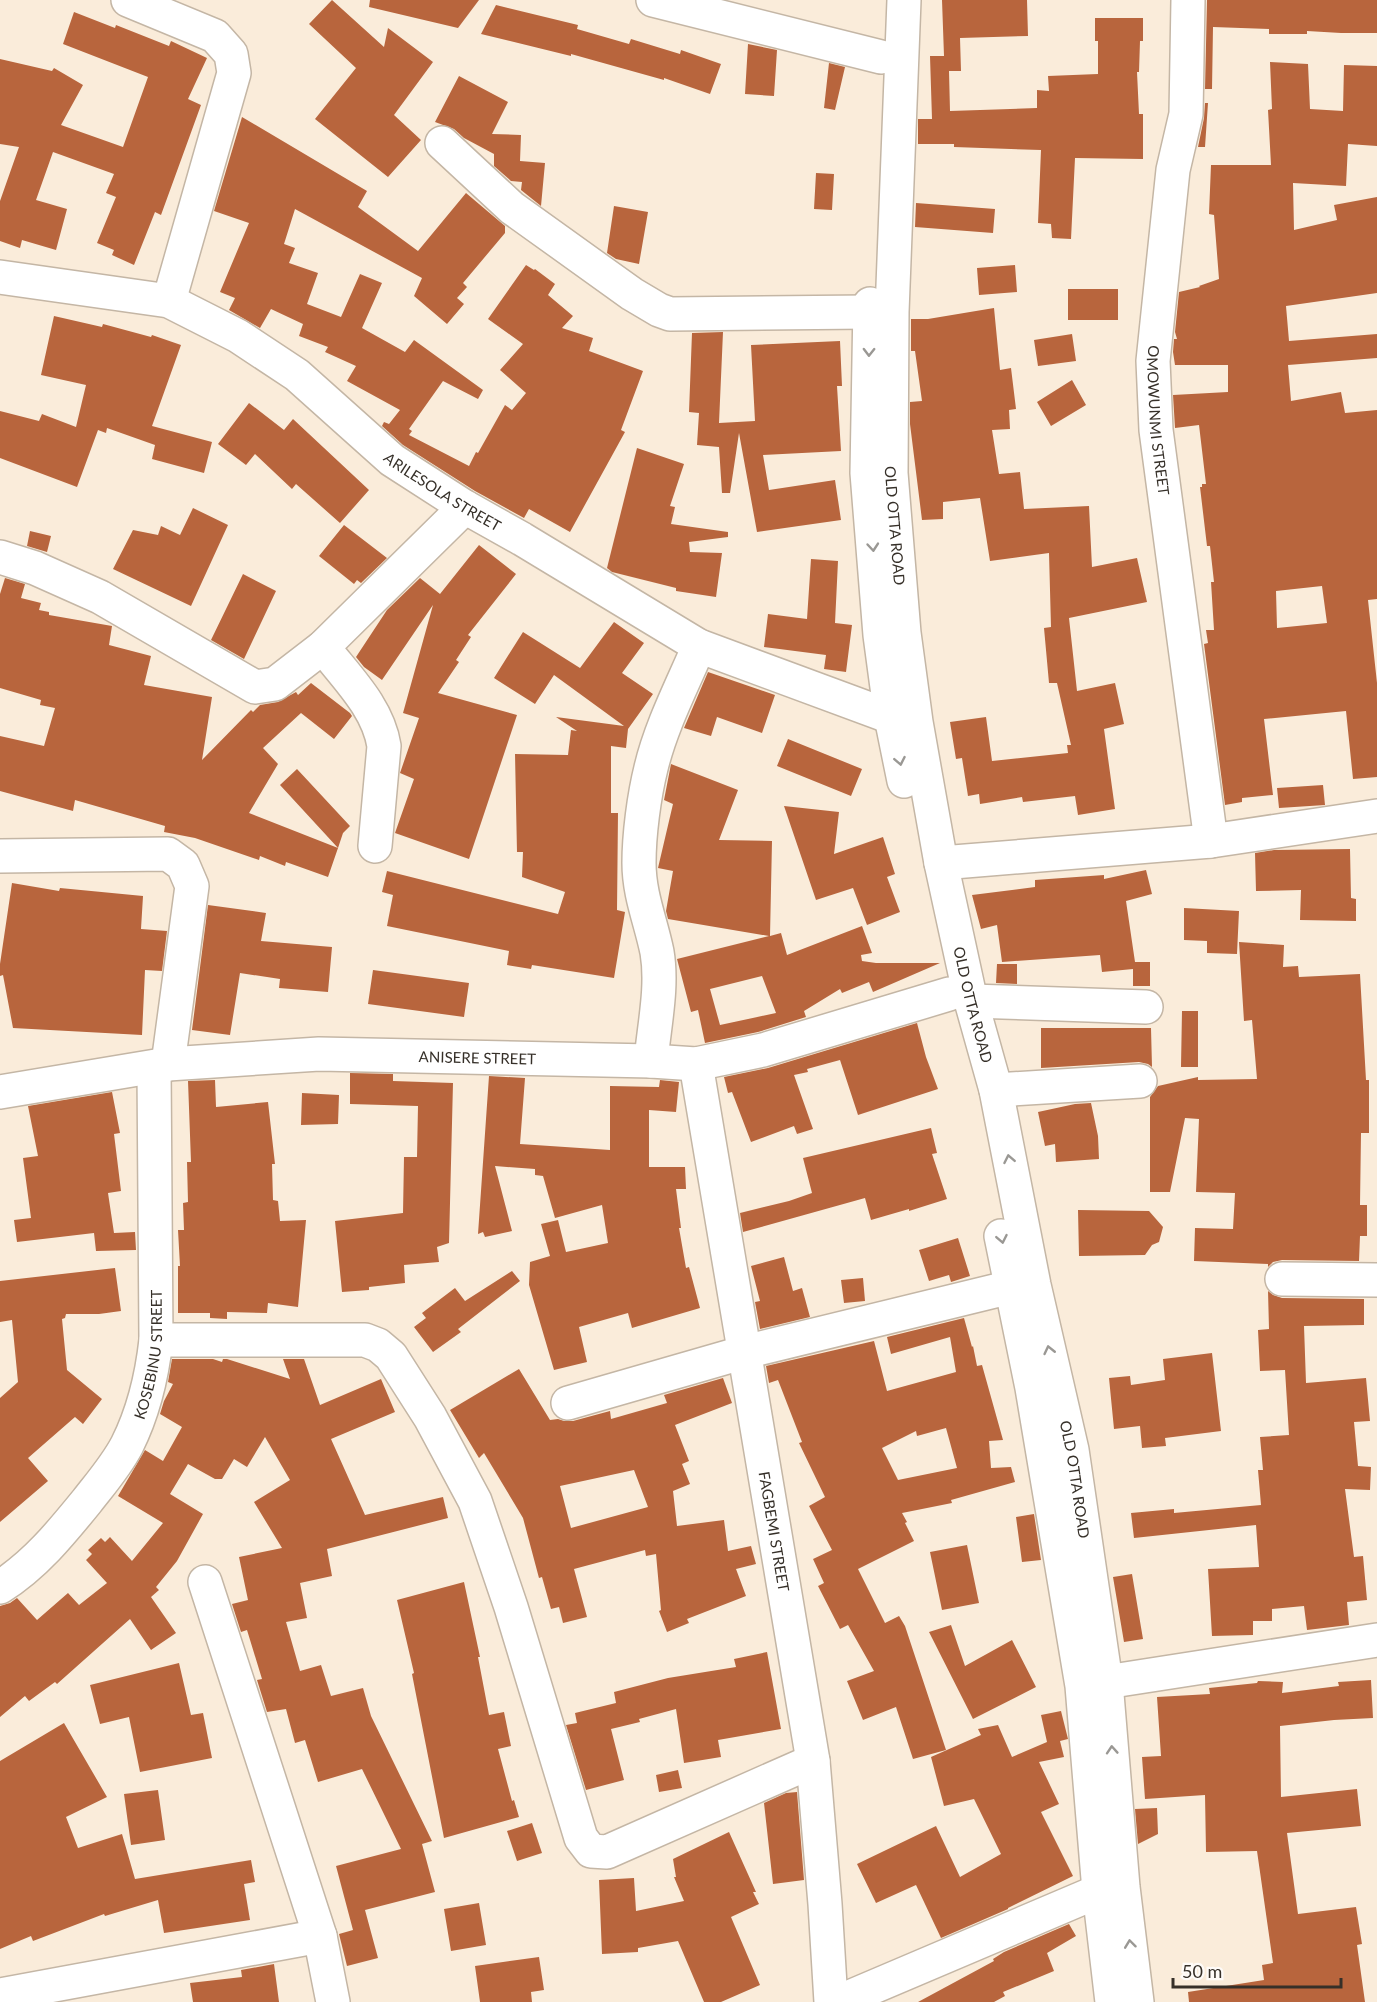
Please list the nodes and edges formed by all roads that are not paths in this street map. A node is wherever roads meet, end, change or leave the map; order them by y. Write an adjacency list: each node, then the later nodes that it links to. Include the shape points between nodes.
1 (128, 0): 9 (street, via 215,36 231,54 234,73)
2 (653, 0): 6 (street)
3 (884, 0): 6 (street, OLD OTTA ROAD)
4 (904, 0): 20 (street, OLD OTTA ROAD, via 892,312 891,473 904,633)
5 (1188, 0): 17 (street, OMOWUNMI STREET, via 1186,114 1173,170 1153,361 1156,430)
6 (881, 57): 10 (street, OLD OTTA ROAD)
7 (442, 143): 10 (street, via 512,208 659,310 670,314)
8 (0, 277): 9 (street, ARILESOLA STREET)
9 (169, 301): 11 (street, ARILESOLA STREET, via 238,336 297,375 392,460)
10 (869, 312): 15 (street, OLD OTTA ROAD, one-way to 15, via 867,473)
11 (465, 507): 13 (street, ARILESOLA STREET); 14 (street)
12 (0, 557): 14 (street, via 100,597 255,687 275,684)
13 (699, 646): 15 (street, ARILESOLA STREET); 23 (street, via 650,770 641,830 641,894 657,954 659,980)
14 (323, 647): 18 (street, via 372,711 381,731 384,746)
15 (891, 717): 21 (street, OLD OTTA ROAD, one-way to 21, via 924,881)
16 (1377, 816): 17 (street)
17 (1211, 841): 20 (street)
18 (375, 846)
19 (0, 856): 25 (street, KOSEBINU STREET, via 168,854 183,865 192,886)
20 (941, 863): 21 (street, OLD OTTA ROAD)
21 (960, 997): 22 (street, ANISERE STREET); 24 (street, ANISERE STREET); 27 (street, OLD OTTA ROAD); 31 (street, OLD OTTA ROAD, one-way to 31, via 954,1023 975,1102)
22 (1146, 1007)
23 (651, 1061): 24 (street, ANISERE STREET); 25 (street, ANISERE STREET, via 319,1054)
24 (696, 1064): 33 (street, FAGBEMI STREET)
25 (161, 1065): 28 (street, ANISERE STREET); 32 (street, KOSEBINU STREET)
26 (1140, 1081): 27 (street)
27 (996, 1090): 34 (street, OLD OTTA ROAD, one-way to 27, via 1034,1285)
28 (0, 1092)
29 (1282, 1279): 30 (street)
30 (1377, 1280)
31 (1011, 1287): 33 (street); 34 (street, OLD OTTA ROAD)
32 (156, 1340): 37 (street, KOSEBINU STREET, via 152,1374 127,1445 107,1477 64,1530 20,1574); 40 (street, via 365,1340 390,1356 430,1416 475,1501 581,1838 591,1851 607,1852)
33 (745, 1352): 35 (street); 40 (street, FAGBEMI STREET)
34 (1045, 1386): 39 (street, OLD OTTA ROAD, via 1072,1450); 41 (street, OLD OTTA ROAD, via 1082,1686)
35 (568, 1402)
36 (205, 1582): 42 (street)
37 (0, 1587)
38 (1377, 1640): 39 (street)
39 (1106, 1682): 48 (street, OLD OTTA ROAD, one-way to 39, via 1122,1887)
40 (813, 1761): 45 (street, FAGBEMI STREET)
41 (1099, 1891): 46 (street); 47 (street, OLD OTTA ROAD)
42 (320, 1936): 43 (street); 44 (street)
43 (0, 1995)
44 (333, 2002)
45 (831, 2002)
46 (838, 2002)
47 (1112, 2002)
48 (1137, 2002)

